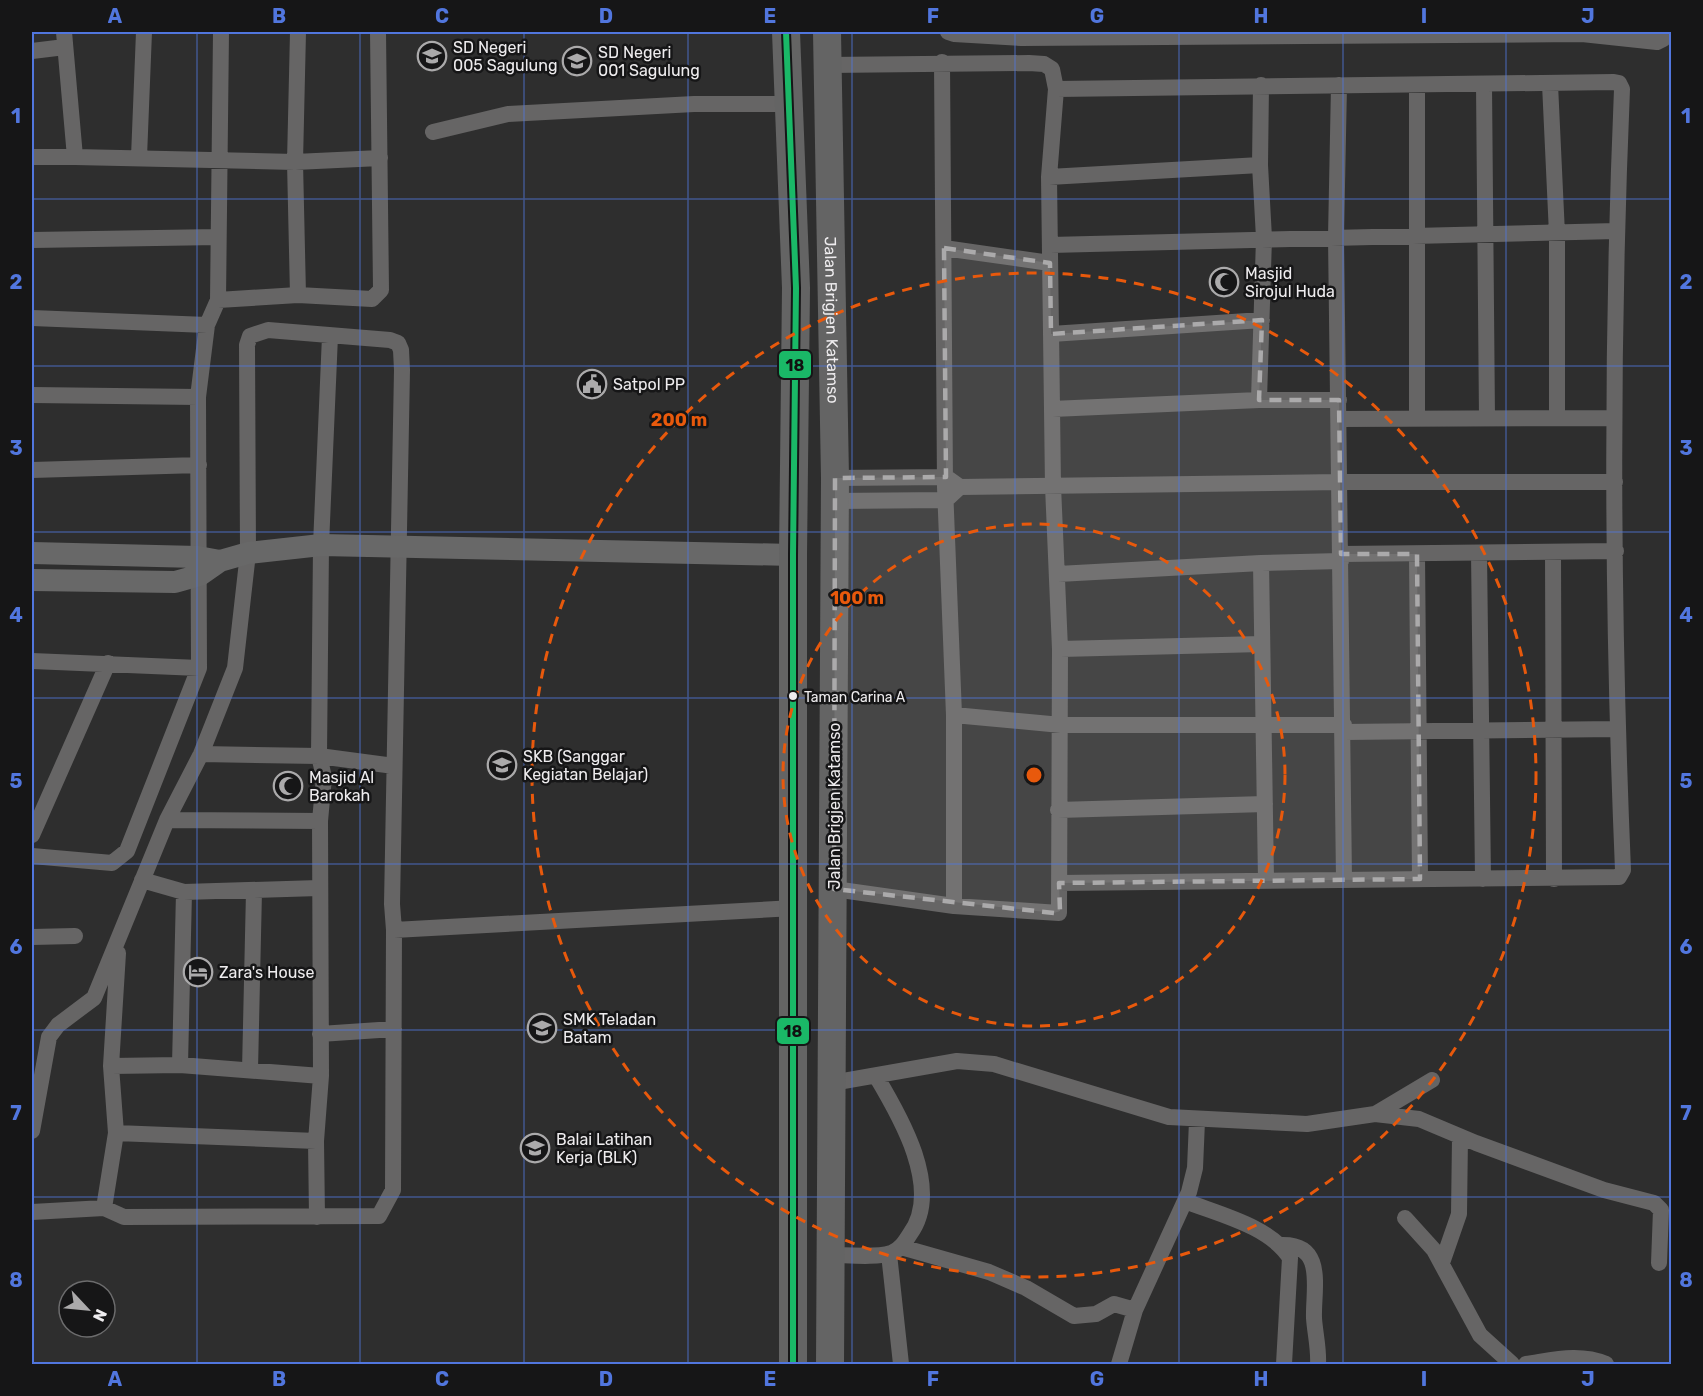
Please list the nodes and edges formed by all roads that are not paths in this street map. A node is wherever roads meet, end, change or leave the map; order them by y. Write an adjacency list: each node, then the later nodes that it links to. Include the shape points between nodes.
1 (144, 32): 29 (street)
2 (221, 32): 31 (street)
3 (298, 32): 32 (street)
4 (378, 32): 30 (street)
5 (786, 32): 25 (highway, Jalan Brigjen Katamso)
6 (827, 32): 18 (highway, Jalan Brigjen Katamso)
7 (948, 32): 14 (street)
8 (1666, 32): 10 (street, via 1657,42)
9 (1248, 33): 12 (street); 13 (street)
10 (1582, 33): 13 (street)
11 (1098, 34): 12 (street); 14 (street)
12 (1174, 34)
13 (1415, 34)
14 (1021, 35)
15 (64, 39): 16 (street); 28 (street)
16 (32, 51)
17 (942, 62): 18 (street); 24 (street, via 1044,64 1052,69); 44 (street)
18 (828, 66): 70 (highway, Jalan Brigjen Katamso)
19 (1550, 84): 23 (street); 35 (street, via 1614,81 1622,89); 36 (street)
20 (1261, 85): 21 (street); 24 (street); 33 (street)
21 (1339, 85): 22 (street); 40 (street)
22 (1417, 85): 23 (street); 38 (street)
23 (1484, 85): 37 (street)
24 (1056, 89): 34 (street)
25 (788, 104): 26 (street, via 694,104 508,114); 80 (highway, Jalan Brigjen Katamso, via 796,288)
26 (433, 132)
27 (32, 157): 28 (street)
28 (75, 157): 29 (street)
29 (139, 157): 31 (street)
30 (380, 158): 32 (street); 46 (street, via 378,296 372,299)
31 (219, 160): 32 (street); 39 (street)
32 (295, 162): 46 (street)
33 (1260, 165): 34 (street); 41 (street)
34 (1049, 177): 43 (street)
35 (1616, 231): 36 (street); 62 (street)
36 (1557, 234): 37 (street); 61 (street)
37 (1485, 235): 38 (street); 60 (street)
38 (1419, 236): 40 (street); 59 (street)
39 (218, 237): 42 (street); 47 (street)
40 (1336, 237): 41 (street); 56 (street)
41 (1264, 238): 43 (street); 49 (street)
42 (32, 240)
43 (1050, 245): 45 (street)
44 (944, 249): 45 (street); 65 (street)
45 (1050, 263): 51 (street)
46 (298, 295): 47 (street)
47 (218, 300): 50 (street)
48 (32, 318): 50 (street)
49 (1262, 320): 51 (street); 55 (street)
50 (207, 325): 54 (street)
51 (1051, 334): 57 (street)
52 (330, 336): 72 (street); 73 (street, via 390,340 400,346); 77 (street, via 268,330 250,336 246,345)
53 (32, 395): 54 (street)
54 (198, 397): 63 (street)
55 (1258, 400): 56 (street); 57 (street)
56 (1339, 400): 58 (street)
57 (1052, 409): 68 (street)
58 (1339, 418): 59 (street); 66 (street)
59 (1417, 418): 60 (street)
60 (1487, 418): 61 (street)
61 (1557, 418): 62 (street)
62 (1614, 418): 67 (street)
63 (199, 465): 64 (street); 82 (street)
64 (32, 470)
65 (945, 477): 69 (street); 70 (street); 71 (street)
66 (1340, 482): 67 (street); 68 (street); 81 (street)
67 (1615, 482): 74 (street)
68 (1053, 486): 69 (street); 84 (street)
69 (960, 487): 71 (street)
70 (835, 490): 71 (street); 116 (highway, Jalan Brigjen Katamso)
71 (946, 500): 91 (street)
72 (321, 545): 73 (street); 77 (street); 100 (street)
73 (399, 546): 80 (street); 101 (street)
74 (1616, 551): 75 (street); 95 (street)
75 (1553, 552): 78 (street); 97 (street)
76 (32, 553): 82 (street)
77 (248, 553): 82 (street, via 220,561); 99 (street, via 235,668)
78 (1479, 553): 79 (street); 96 (street)
79 (1417, 554): 81 (street); 98 (street)
80 (793, 555): 120 (highway, Jalan Brigjen Katamso)
81 (1341, 558): 83 (street); 94 (street)
82 (191, 563): 85 (street, via 175,582); 90 (street)
83 (1261, 563): 84 (street); 86 (street)
84 (1058, 573): 87 (street)
85 (32, 580)
86 (1262, 644): 87 (street); 92 (street)
87 (1060, 649): 93 (street)
88 (32, 661): 89 (street)
89 (108, 663): 90 (street); 106 (street)
90 (199, 668): 107 (street, via 127,851 112,863)
91 (954, 715): 93 (street); 119 (street)
92 (1265, 723): 93 (street); 94 (street); 102 (street)
93 (1061, 726): 103 (street)
94 (1344, 728): 98 (street); 113 (street)
95 (1617, 729): 97 (street); 110 (street, via 1623,870 1620,877 1610,879)
96 (1482, 730): 97 (street); 98 (street); 109 (street)
97 (1554, 730): 110 (street)
98 (1418, 731): 108 (street)
99 (201, 754): 100 (street); 104 (street)
100 (319, 756): 101 (street); 105 (street, via 324,777)
101 (394, 766): 121 (street)
102 (1265, 804): 103 (street); 112 (street)
103 (1058, 810): 114 (street)
104 (167, 820): 105 (street); 111 (street)
105 (320, 821): 115 (street)
106 (32, 835)
107 (32, 856)
108 (1420, 879): 109 (street); 113 (street)
109 (1483, 879): 110 (street)
110 (1554, 879)
111 (142, 880): 118 (street); 124 (street)
112 (1266, 880): 113 (street); 114 (street)
113 (1344, 880)
114 (1059, 883): 119 (street, via 1057,913)
115 (319, 888): 117 (street); 126 (street)
116 (834, 889): 119 (street); 133 (highway, Jalan Brigjen Katamso)
117 (254, 891): 118 (street); 129 (street)
118 (184, 892): 127 (street)
119 (954, 906)
120 (794, 908): 121 (street); 151 (highway, Jalan Brigjen Katamso)
121 (394, 930): 125 (street)
122 (75, 936): 123 (street)
123 (32, 937)
124 (119, 943): 128 (street); 136 (street, via 94,998 58,1025 49,1037)
125 (394, 1029): 126 (street); 143 (street, via 393,1190 380,1216)
126 (320, 1034): 130 (street)
127 (180, 1065): 128 (street); 129 (street)
128 (111, 1066): 137 (street)
129 (250, 1070): 130 (street)
130 (321, 1076): 139 (street)
131 (876, 1076): 133 (street); 135 (street, via 957,1061 993,1064 1168,1118); 146 (street, via 900,1116 920,1174 923,1198 917,1225)
132 (1432, 1080): 134 (street)
133 (832, 1083): 147 (highway, Jalan Brigjen Katamso)
134 (1376, 1114): 135 (street, via 1307,1124); 138 (street, via 1419,1119)
135 (1197, 1121): 140 (street, via 1195,1168)
136 (32, 1131)
137 (116, 1133): 139 (street); 141 (street)
138 (1460, 1137): 148 (street, via 1459,1214); 149 (street, via 1659,1206)
139 (316, 1141): 143 (street)
140 (1185, 1200): 145 (street); 150 (street)
141 (104, 1208): 142 (street); 143 (street, via 124,1218)
142 (32, 1212)
143 (317, 1217)
144 (1405, 1218): 148 (street)
145 (1282, 1245): 155 (street, via 1290,1258); 156 (street, via 1300,1248 1315,1267)
146 (895, 1251): 147 (street); 150 (street, via 989,1272 1074,1316 1096,1314 1114,1304); 153 (street)
147 (831, 1255): 152 (highway, Jalan Brigjen Katamso)
148 (1442, 1263): 157 (street, via 1480,1335)
149 (1659, 1263)
150 (1135, 1310): 154 (street)
151 (793, 1365)
152 (830, 1365)
153 (901, 1365)
154 (1119, 1365)
155 (1284, 1365)
156 (1318, 1365)
157 (1512, 1365)
158 (1526, 1365): 159 (street, via 1575,1357)
159 (1606, 1365)

